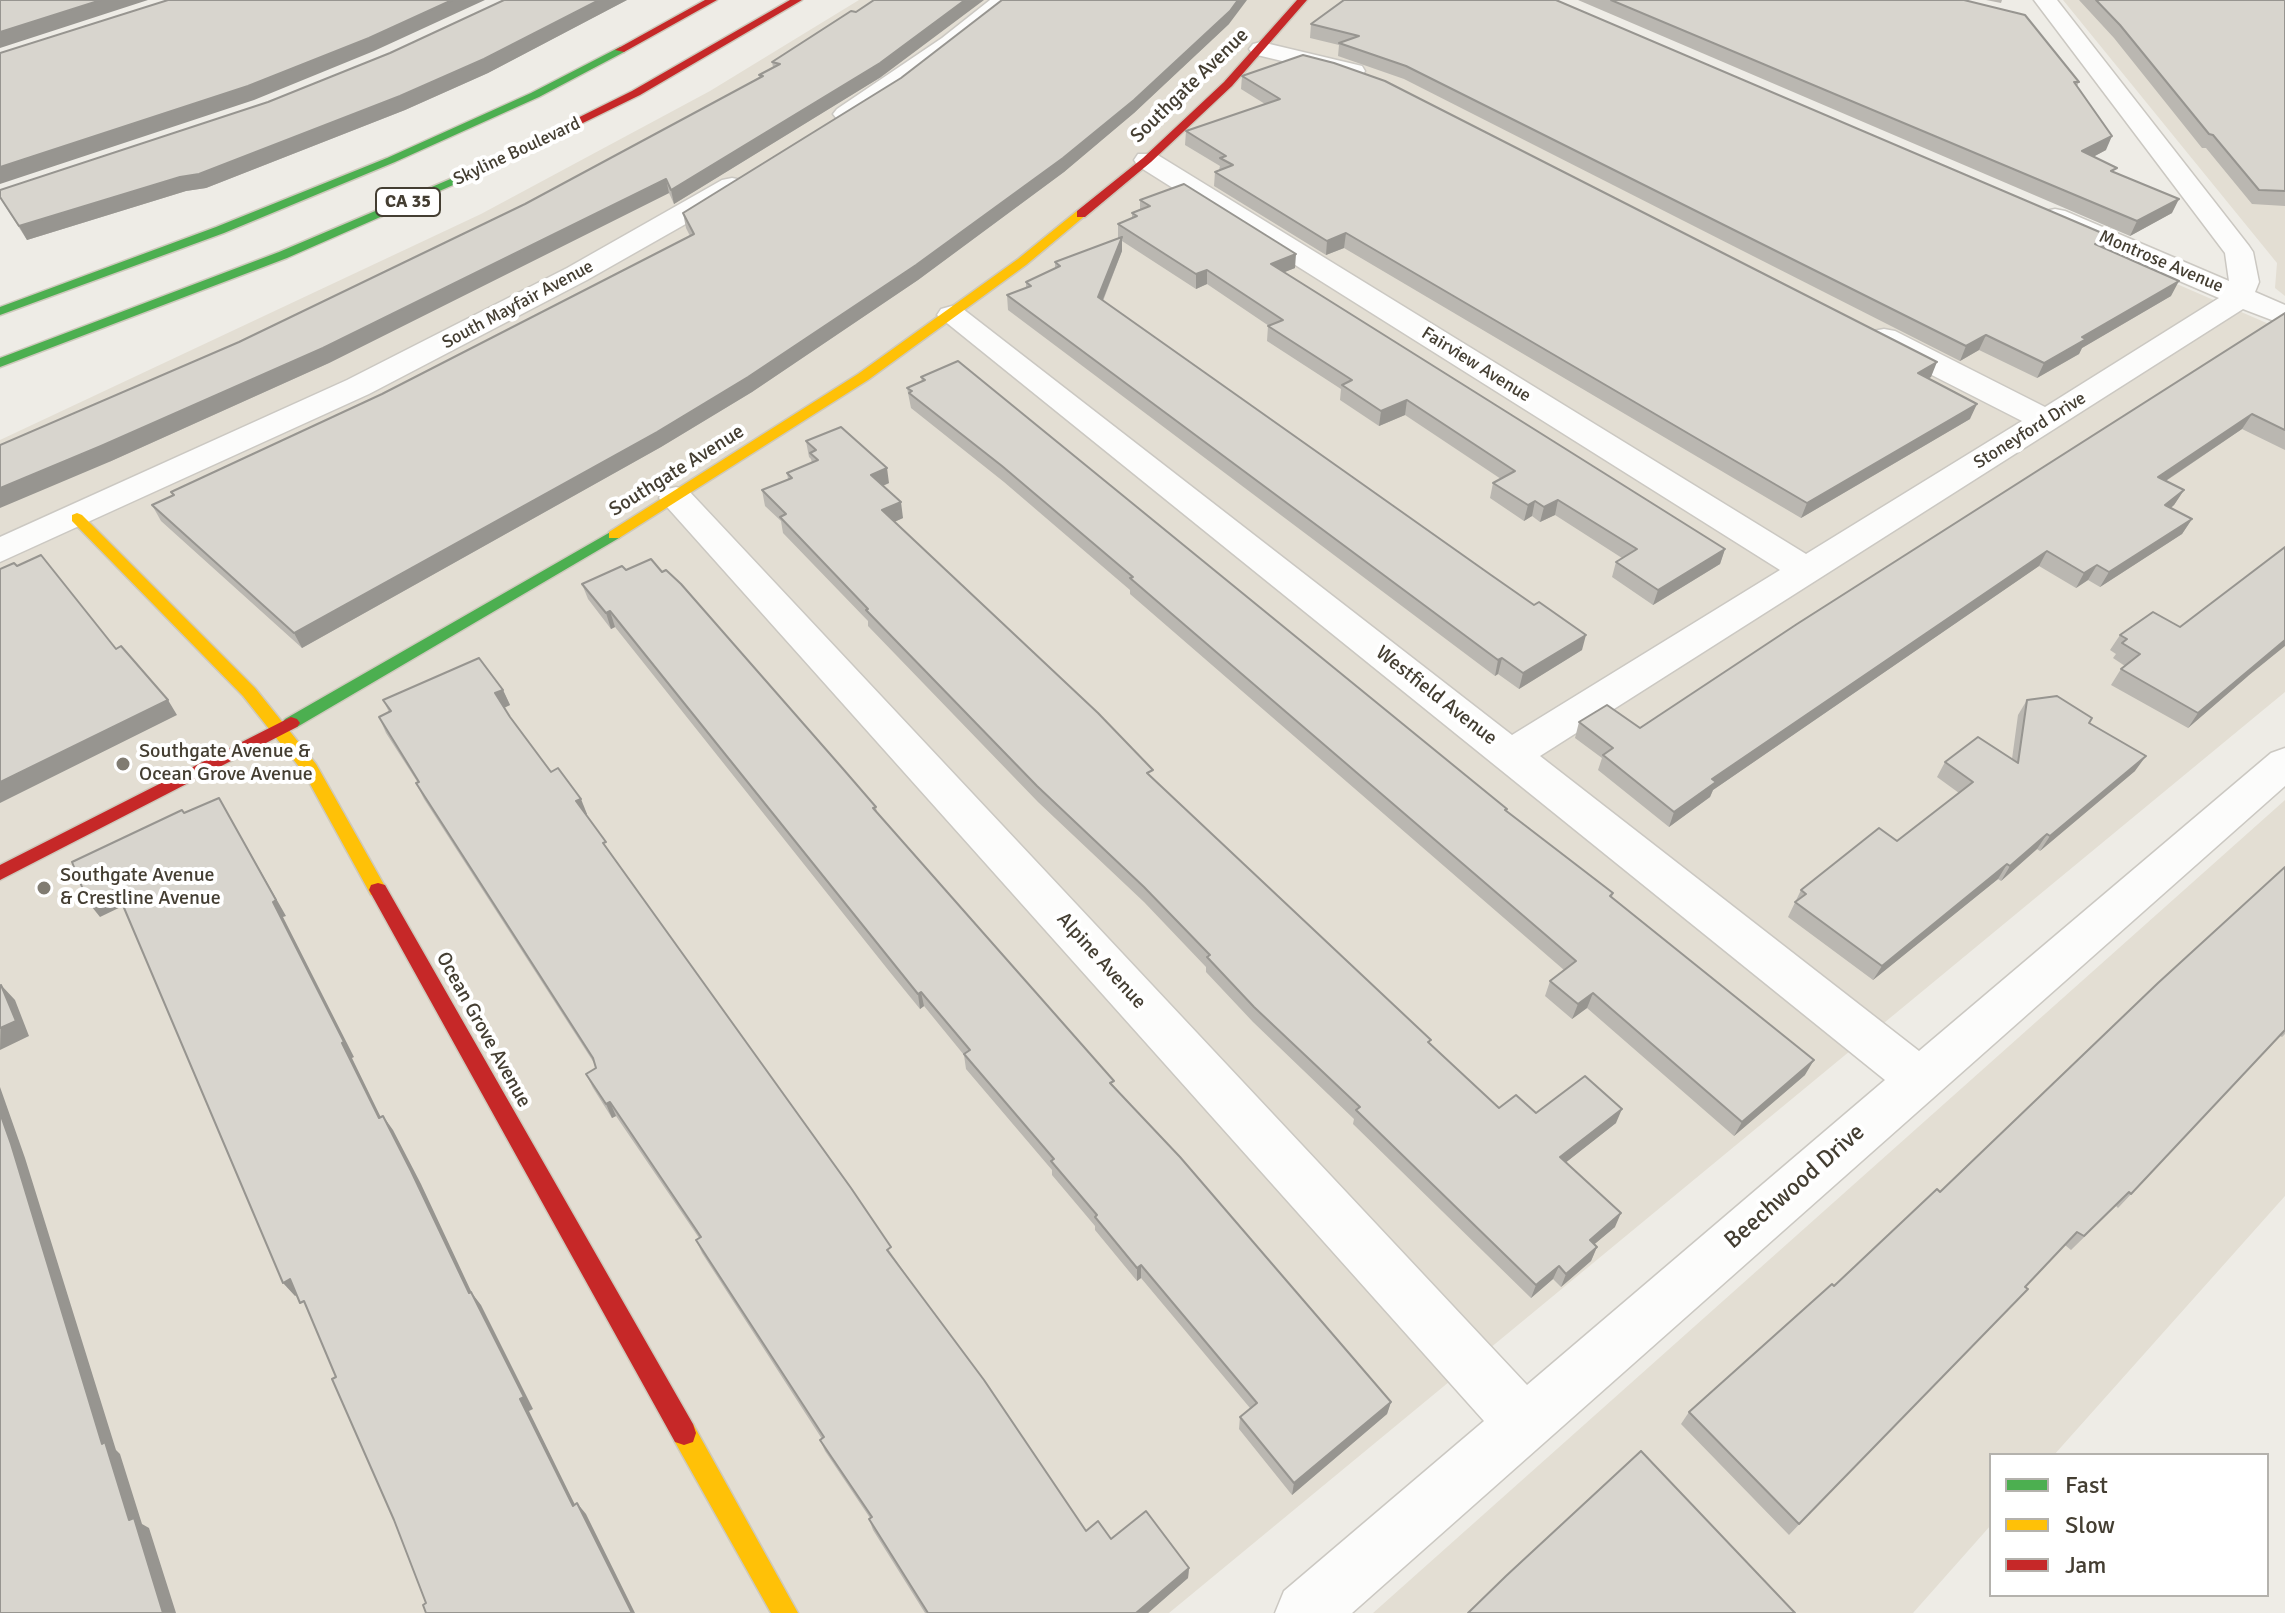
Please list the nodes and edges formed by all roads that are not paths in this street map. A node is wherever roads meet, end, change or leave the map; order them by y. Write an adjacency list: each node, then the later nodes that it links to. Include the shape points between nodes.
1 (712, 0): 13 (street, CA 35, via 535,95 403,154 208,235)
2 (797, 0): 17 (street, Skyline Boulevard / CA 35, via 636,93 463,178 283,255)
3 (1004, 0): 8 (street)
4 (1302, 0): 6 (street, Southgate Avenue)
5 (2050, 17): 12 (street, via 2239,252 2244,282)
6 (1261, 49): 7 (street); 9 (street, Southgate Avenue)
7 (1382, 82)
8 (823, 129)
9 (1147, 160): 14 (street, Southgate Avenue); 22 (street, Fairview Avenue)
10 (759, 169): 20 (street, South Mayfair Avenue, via 474,329)
11 (2036, 208): 12 (street, Montrose Avenue)
12 (2239, 296): 15 (street, Montrose Avenue); 18 (street, Stoneyford Drive)
13 (0, 311)
14 (952, 315): 19 (street, Southgate Avenue); 24 (street, Westfield Avenue)
15 (2285, 316)
16 (1862, 327): 18 (street)
17 (0, 363)
18 (2047, 421): 22 (street, Stoneyford Drive)
19 (676, 498): 23 (street, Southgate Avenue); 28 (street, Alpine Avenue)
20 (77, 518): 21 (street, South Mayfair Avenue); 23 (street, Ocean Grove Avenue)
21 (0, 551)
22 (1806, 570): 24 (street, Stoneyford Drive)
23 (281, 729): 26 (street, Southgate Avenue); 29 (street, Ocean Grove Avenue, via 310,769)
24 (1511, 755): 27 (street, Westfield Avenue)
25 (2285, 763): 27 (street, Beechwood Drive)
26 (0, 873)
27 (1919, 1079): 28 (street, Beechwood Drive)
28 (1525, 1424): 30 (street, Beechwood Drive)
29 (785, 1613)
30 (1306, 1613)

